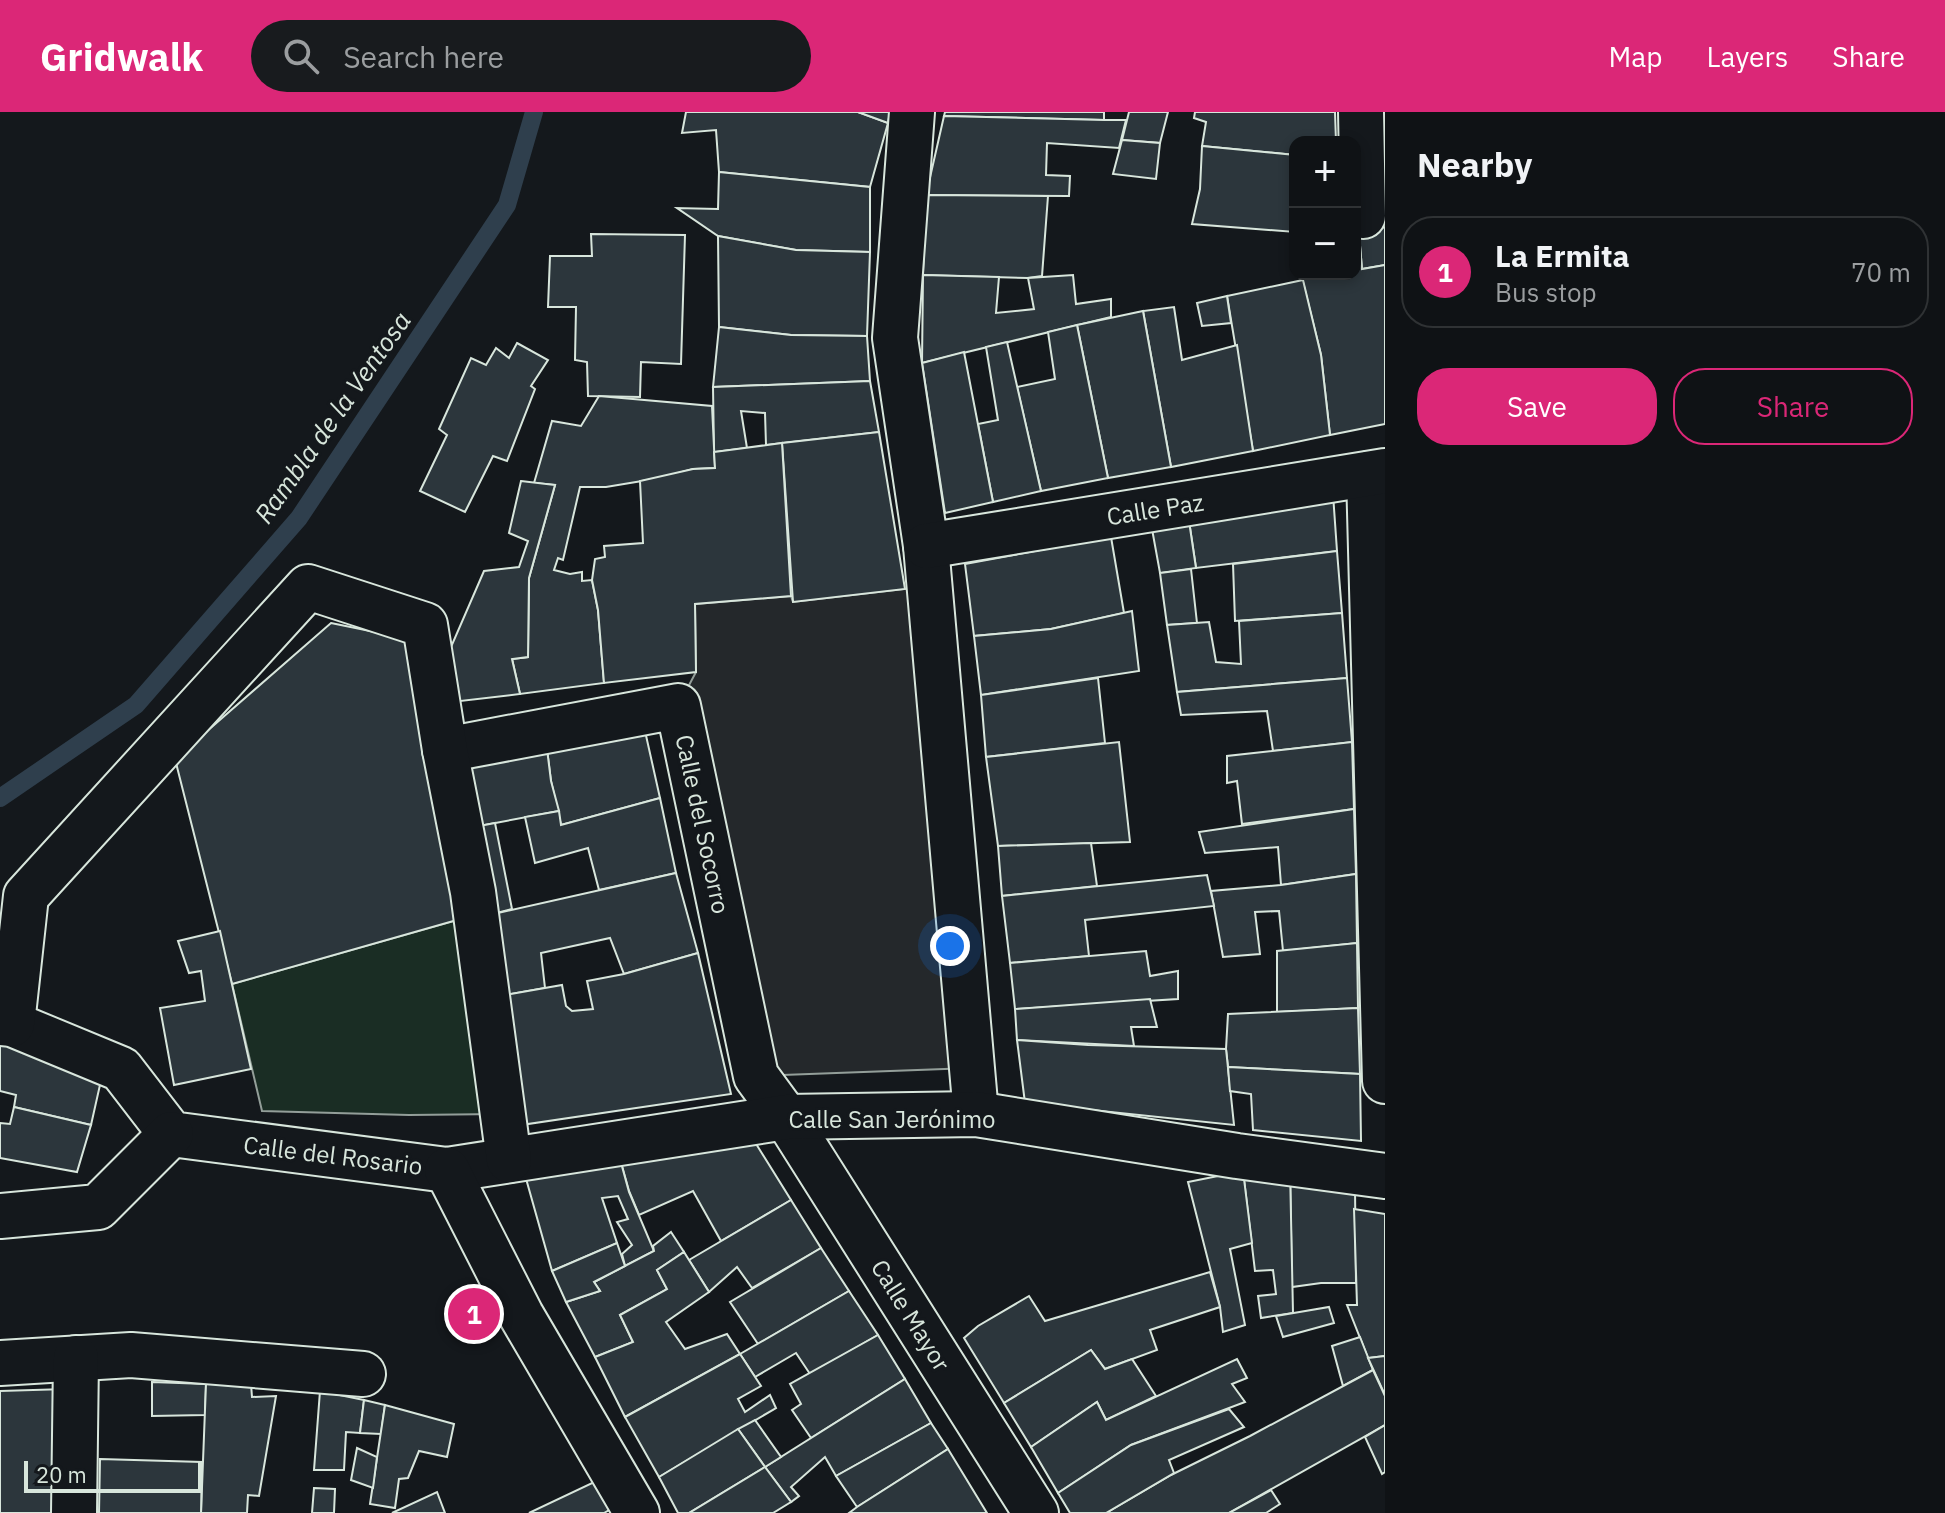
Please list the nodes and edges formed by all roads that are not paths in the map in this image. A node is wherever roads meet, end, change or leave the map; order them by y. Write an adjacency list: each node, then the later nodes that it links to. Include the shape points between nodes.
1 (912, 112): 5 (street, via 895,338)
2 (1369, 125): 3 (street)
3 (1363, 216)
4 (1377, 472): 5 (street, Calle Paz); 8 (street)
5 (926, 546): 9 (street)
6 (445, 750): 7 (street, via 425,625 308,587 26,896); 10 (street, Calle del Socorro, via 678,706 756,1076); 12 (street, via 473,892)
7 (6, 1023): 11 (street, via 121,1069)
8 (1385, 1081)
9 (976, 1114): 10 (street, Calle San Jerónimo); 14 (street, Calle San Jerónimo)
10 (786, 1117): 12 (street, Calle San Jerónimo); 21 (street, Calle Mayor)
11 (171, 1134): 13 (street, Calle del Rosario); 15 (street, via 98,1207)
12 (509, 1160): 13 (street, Calle San Jerónimo)
13 (447, 1170): 20 (street, Calle del Rosario, via 521,1315)
14 (1385, 1176)
15 (0, 1216)
16 (76, 1358): 17 (street); 18 (street, via 131,1355); 19 (street)
17 (0, 1363)
18 (363, 1374)
19 (74, 1513)
20 (637, 1513)
21 (1036, 1513)

